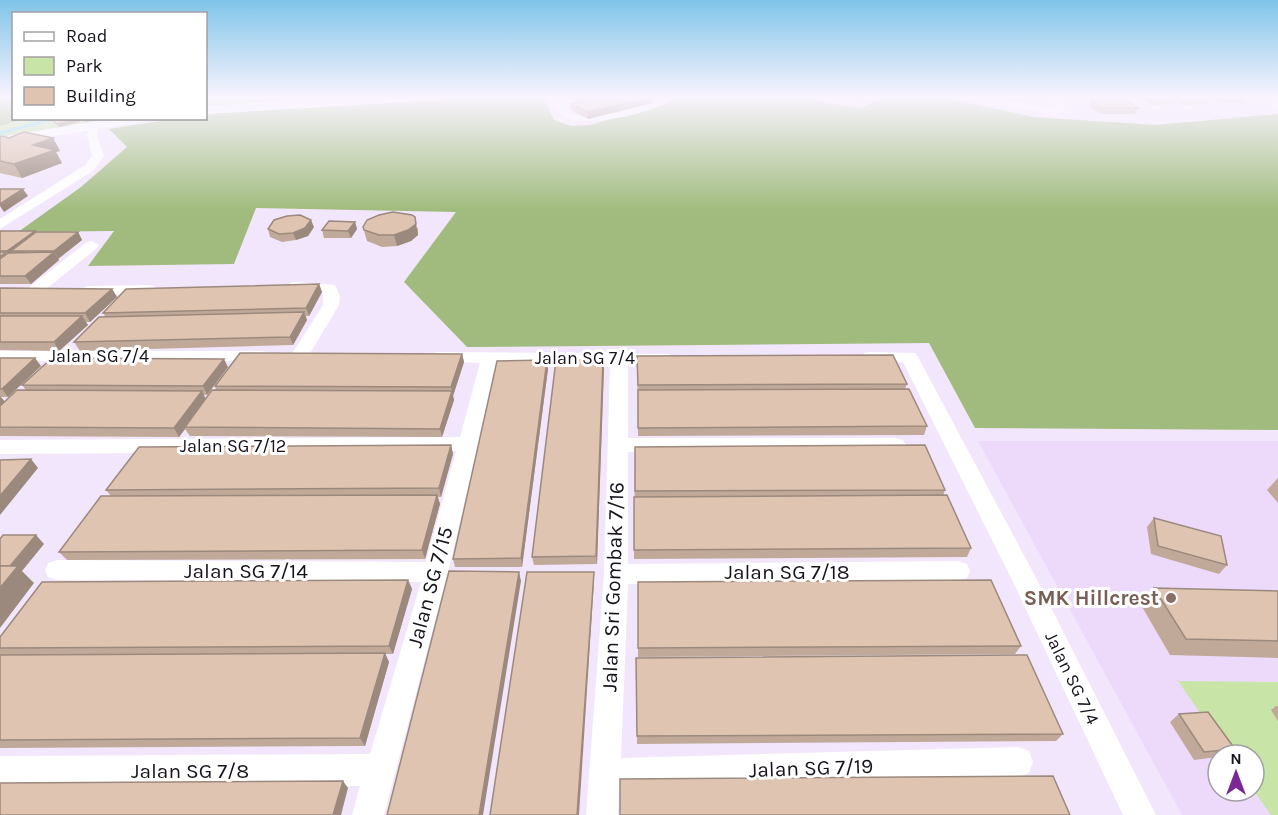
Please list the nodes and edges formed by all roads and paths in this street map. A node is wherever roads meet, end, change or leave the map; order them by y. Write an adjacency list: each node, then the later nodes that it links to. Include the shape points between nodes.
1 (37, 135): 3 (street)
2 (93, 135): 5 (street, via 98,156 88,168)
3 (0, 141)
4 (30, 193): 5 (street)
5 (50, 193): 6 (street)
6 (0, 225)
7 (92, 245): 9 (street, via 29,291)
8 (275, 287): 11 (street, via 331,290 331,305)
9 (168, 290)
10 (0, 356): 11 (street, Jalan SG 7/4)
11 (300, 356): 12 (street, Jalan SG 7/4)
12 (324, 356)
13 (419, 357): 15 (street, Jalan SG 7/4)
14 (851, 357): 32 (street, Jalan SG 7/4, via 909,357)
15 (490, 358): 16 (street, Jalan SG 7/4); 18 (street, Jalan SG 7/15)
16 (618, 358): 17 (street, Jalan SG 7/4); 19 (street, Jalan Sri Gombak 7/16)
17 (677, 358)
18 (466, 444): 21 (street, Jalan SG 7/12); 24 (street, Jalan SG 7/15)
19 (618, 445): 20 (street); 25 (street, Jalan Sri Gombak 7/16)
20 (896, 445)
21 (0, 447)
22 (57, 570): 24 (street, Jalan SG 7/14)
23 (958, 571): 25 (street, Jalan SG 7/18)
24 (436, 572): 27 (street, Jalan SG 7/15)
25 (616, 574): 29 (street, Jalan Sri Gombak 7/16)
26 (1018, 762): 29 (street, Jalan SG 7/19)
27 (380, 770): 28 (street, Jalan SG 7/8); 30 (street, Jalan SG 7/15)
28 (0, 772)
29 (604, 774): 31 (street, Jalan Sri Gombak 7/16)
30 (368, 815)
31 (602, 815)
32 (1140, 815)

